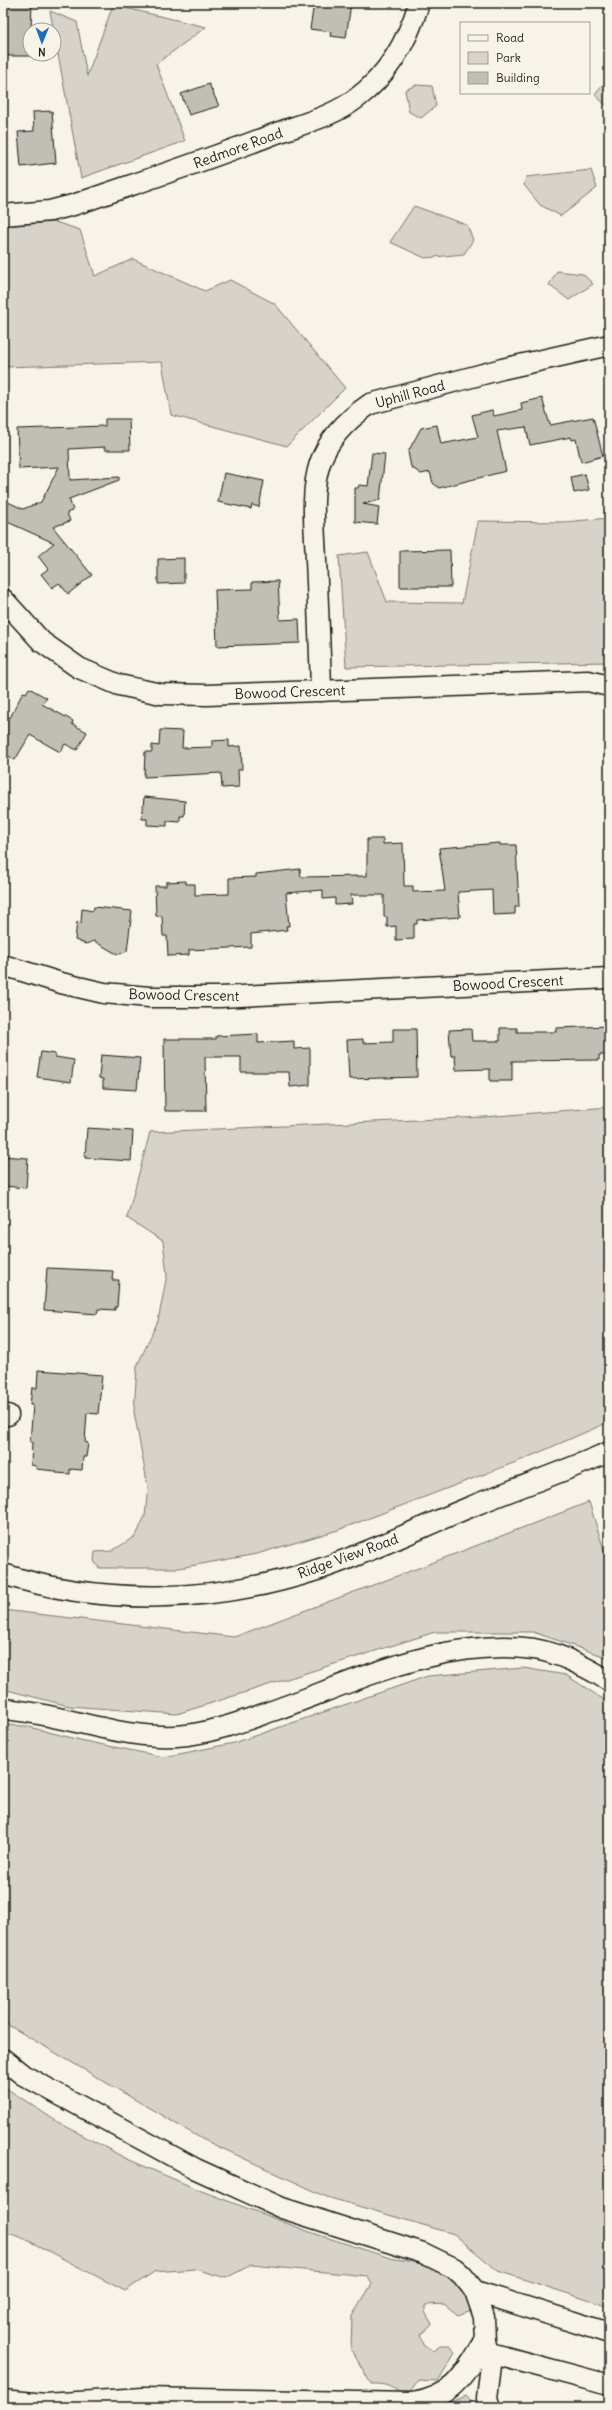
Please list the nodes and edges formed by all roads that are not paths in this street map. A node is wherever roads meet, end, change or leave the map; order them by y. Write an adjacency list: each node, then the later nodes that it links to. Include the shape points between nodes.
1 (419, 3): 2 (street, Redmore Road, via 404,44 388,68 358,98 341,109 228,152 73,205 50,211)
2 (3, 215)
3 (609, 345): 6 (street, Uphill Road, via 509,367 370,404 353,415 338,431 320,464 316,488)
4 (3, 599): 6 (street, Bowood Crescent, via 42,642 79,668 120,686 161,694)
5 (609, 686): 6 (street, Bowood Crescent, via 588,681)
6 (321, 691)
7 (3, 965): 8 (street, Bowood Crescent, via 104,993 149,997 220,997)
8 (609, 978)
9 (609, 1452): 10 (street, Ridge View Road, via 323,1568 257,1585 198,1595 131,1596 74,1591)
10 (3, 1574)
11 (609, 1681): 12 (street, via 584,1666 535,1649 476,1648 424,1657 230,1726 186,1735 147,1734 26,1710)
12 (3, 1709)
13 (3, 2059): 14 (street, via 23,2074 196,2169 282,2208 423,2253 454,2268)
14 (475, 2291): 15 (street); 16 (street, via 484,2318)
15 (609, 2333)
16 (488, 2347): 17 (street); 19 (street, via 457,2383 432,2400); 20 (street, via 491,2365 487,2398)
17 (609, 2385)
18 (3, 2400): 19 (street, via 45,2404 142,2398)
19 (414, 2405)
20 (490, 2407)

